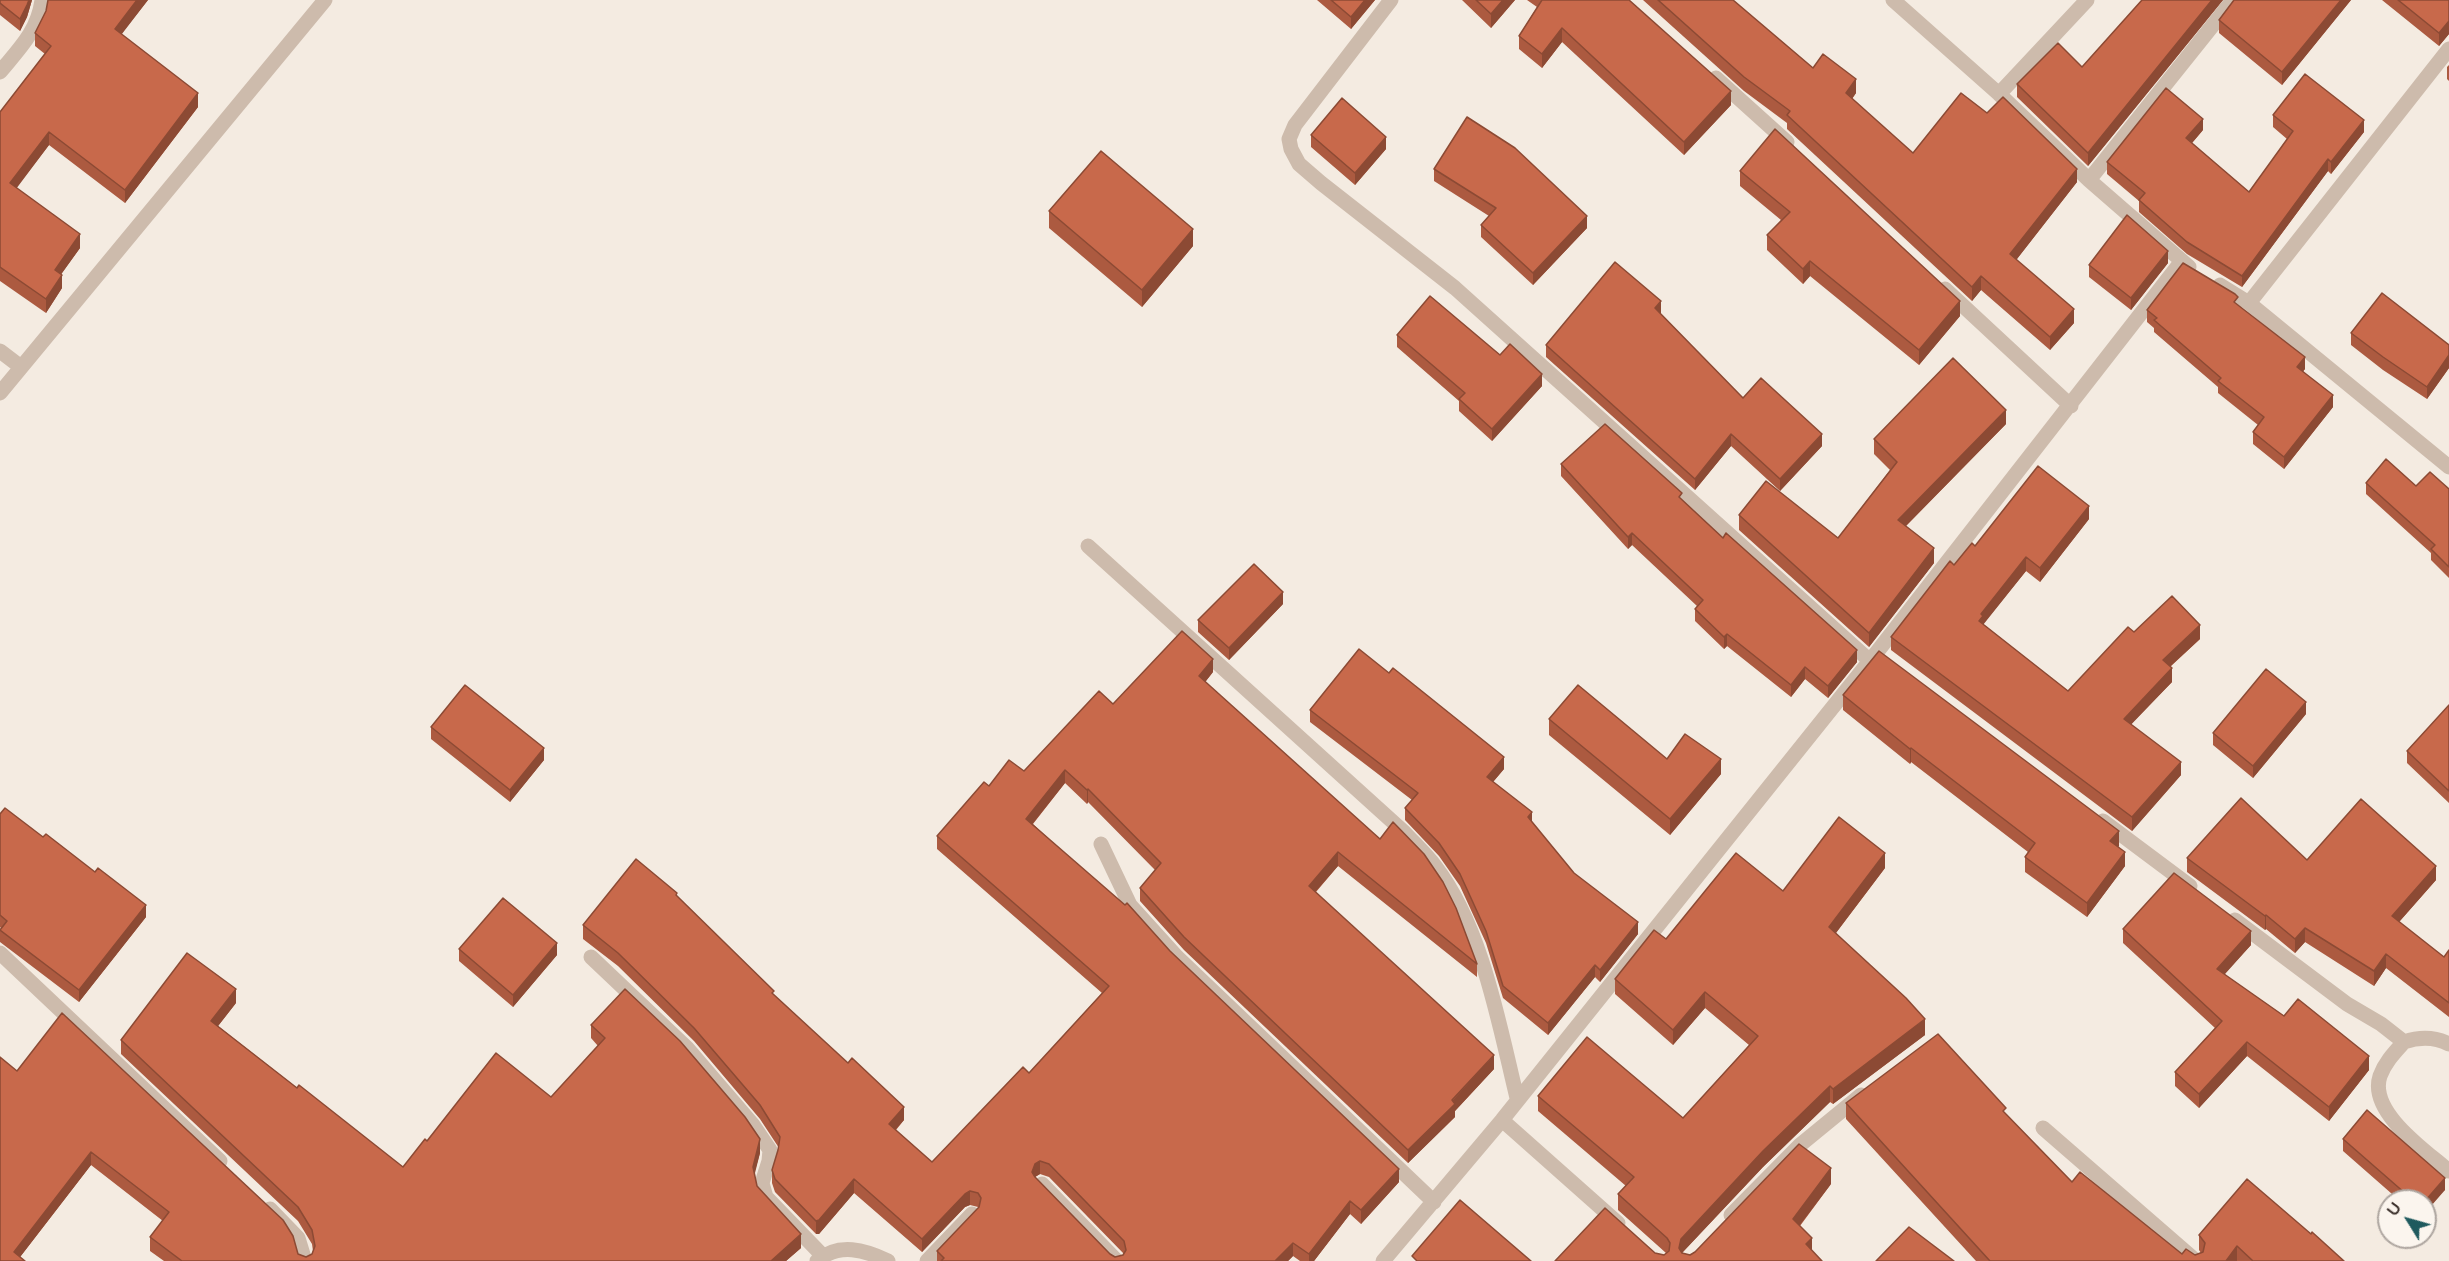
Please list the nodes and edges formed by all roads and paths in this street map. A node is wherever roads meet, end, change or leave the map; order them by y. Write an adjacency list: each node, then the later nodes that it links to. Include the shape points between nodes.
1 (42, 0): 9 (street, via 29,37)
2 (325, 0): 17 (street)
3 (1391, 0): 22 (street, via 1295,124 1289,140 1299,164 1455,288)
4 (1893, 0): 10 (street)
5 (2087, 0): 10 (street)
6 (2233, 0): 12 (street)
7 (2449, 49): 15 (street)
8 (1705, 69): 11 (street)
9 (0, 72)
10 (1999, 94): 12 (street)
11 (1800, 155)
12 (2089, 180): 13 (street)
13 (2181, 262): 15 (street); 19 (street)
14 (1931, 276): 19 (street)
15 (2249, 303): 20 (street)
16 (0, 351): 17 (street)
17 (21, 367): 18 (street)
18 (0, 393)
19 (2071, 406): 22 (street)
20 (2449, 467)
21 (1088, 546): 32 (street, via 1404,832 1435,866 1469,925 1493,1000)
22 (1878, 657): 32 (street)
23 (2088, 810): 25 (street)
24 (1101, 844): 39 (street, via 1130,905 1170,950)
25 (2203, 896)
26 (2222, 910): 29 (street)
27 (0, 953): 36 (street)
28 (591, 957): 43 (street, via 687,1048 753,1125 770,1150 762,1183 766,1197)
29 (2404, 1042): 30 (street, via 2424,1038); 35 (street, via 2379,1078 2381,1102 2397,1125)
30 (2449, 1044)
31 (1878, 1083): 41 (street, via 1800,1145)
32 (1517, 1098): 33 (street)
33 (1502, 1120): 39 (street); 42 (street)
34 (2043, 1128): 49 (street)
35 (2449, 1171)
36 (231, 1172)
37 (1042, 1184): 47 (street)
38 (257, 1196): 44 (street, via 291,1228 302,1246)
39 (1434, 1202): 48 (street)
40 (972, 1214): 46 (street)
41 (1720, 1227)
42 (1625, 1230)
43 (820, 1259): 45 (street, via 852,1248)
44 (305, 1261)
45 (888, 1261)
46 (927, 1261)
47 (1117, 1261)
48 (1383, 1261)
49 (2196, 1261)

